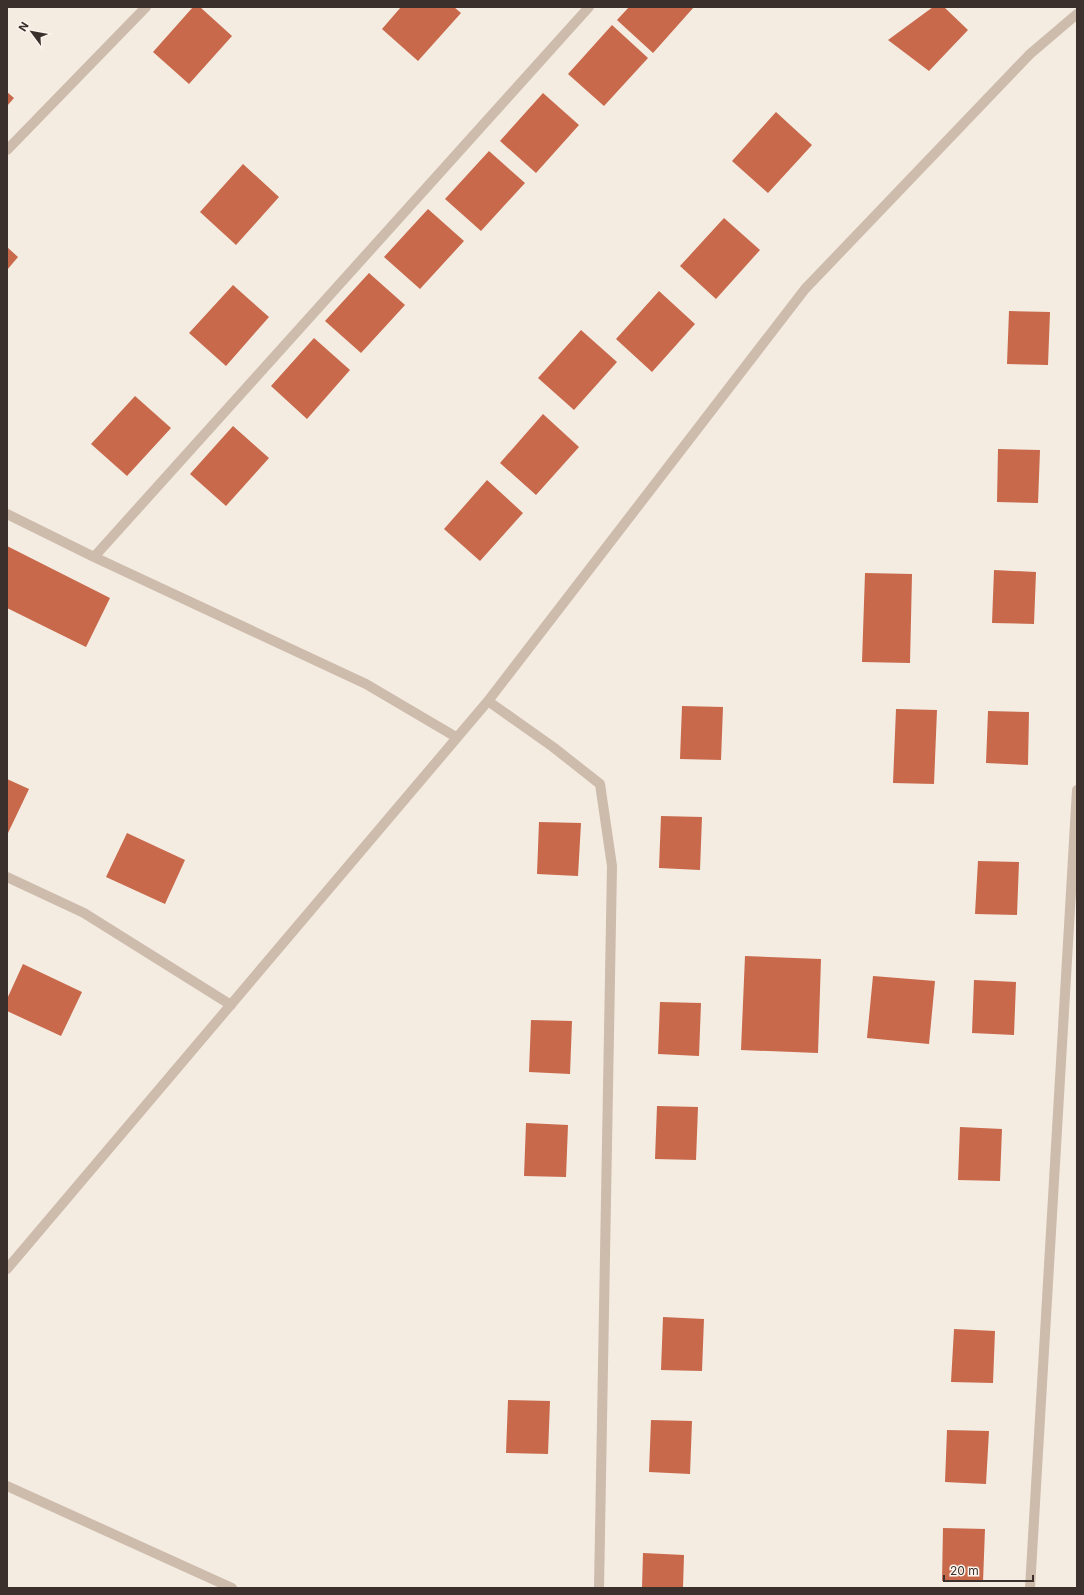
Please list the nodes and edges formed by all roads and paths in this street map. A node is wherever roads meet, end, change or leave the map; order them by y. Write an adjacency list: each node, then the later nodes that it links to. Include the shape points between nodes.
1 (146, 7): 4 (street)
2 (589, 7): 6 (street)
3 (1077, 14): 7 (street, via 1030,54 805,289)
4 (7, 150)
5 (7, 514): 6 (street)
6 (94, 557): 8 (street, via 366,684)
7 (488, 701): 8 (street); 15 (street, via 600,784 612,866)
8 (456, 737): 11 (street)
9 (1077, 790): 16 (street)
10 (7, 877): 11 (street, via 84,913)
11 (231, 1005): 12 (street)
12 (7, 1269)
13 (7, 1486): 14 (street)
14 (232, 1588)
15 (599, 1588)
16 (1030, 1588)

